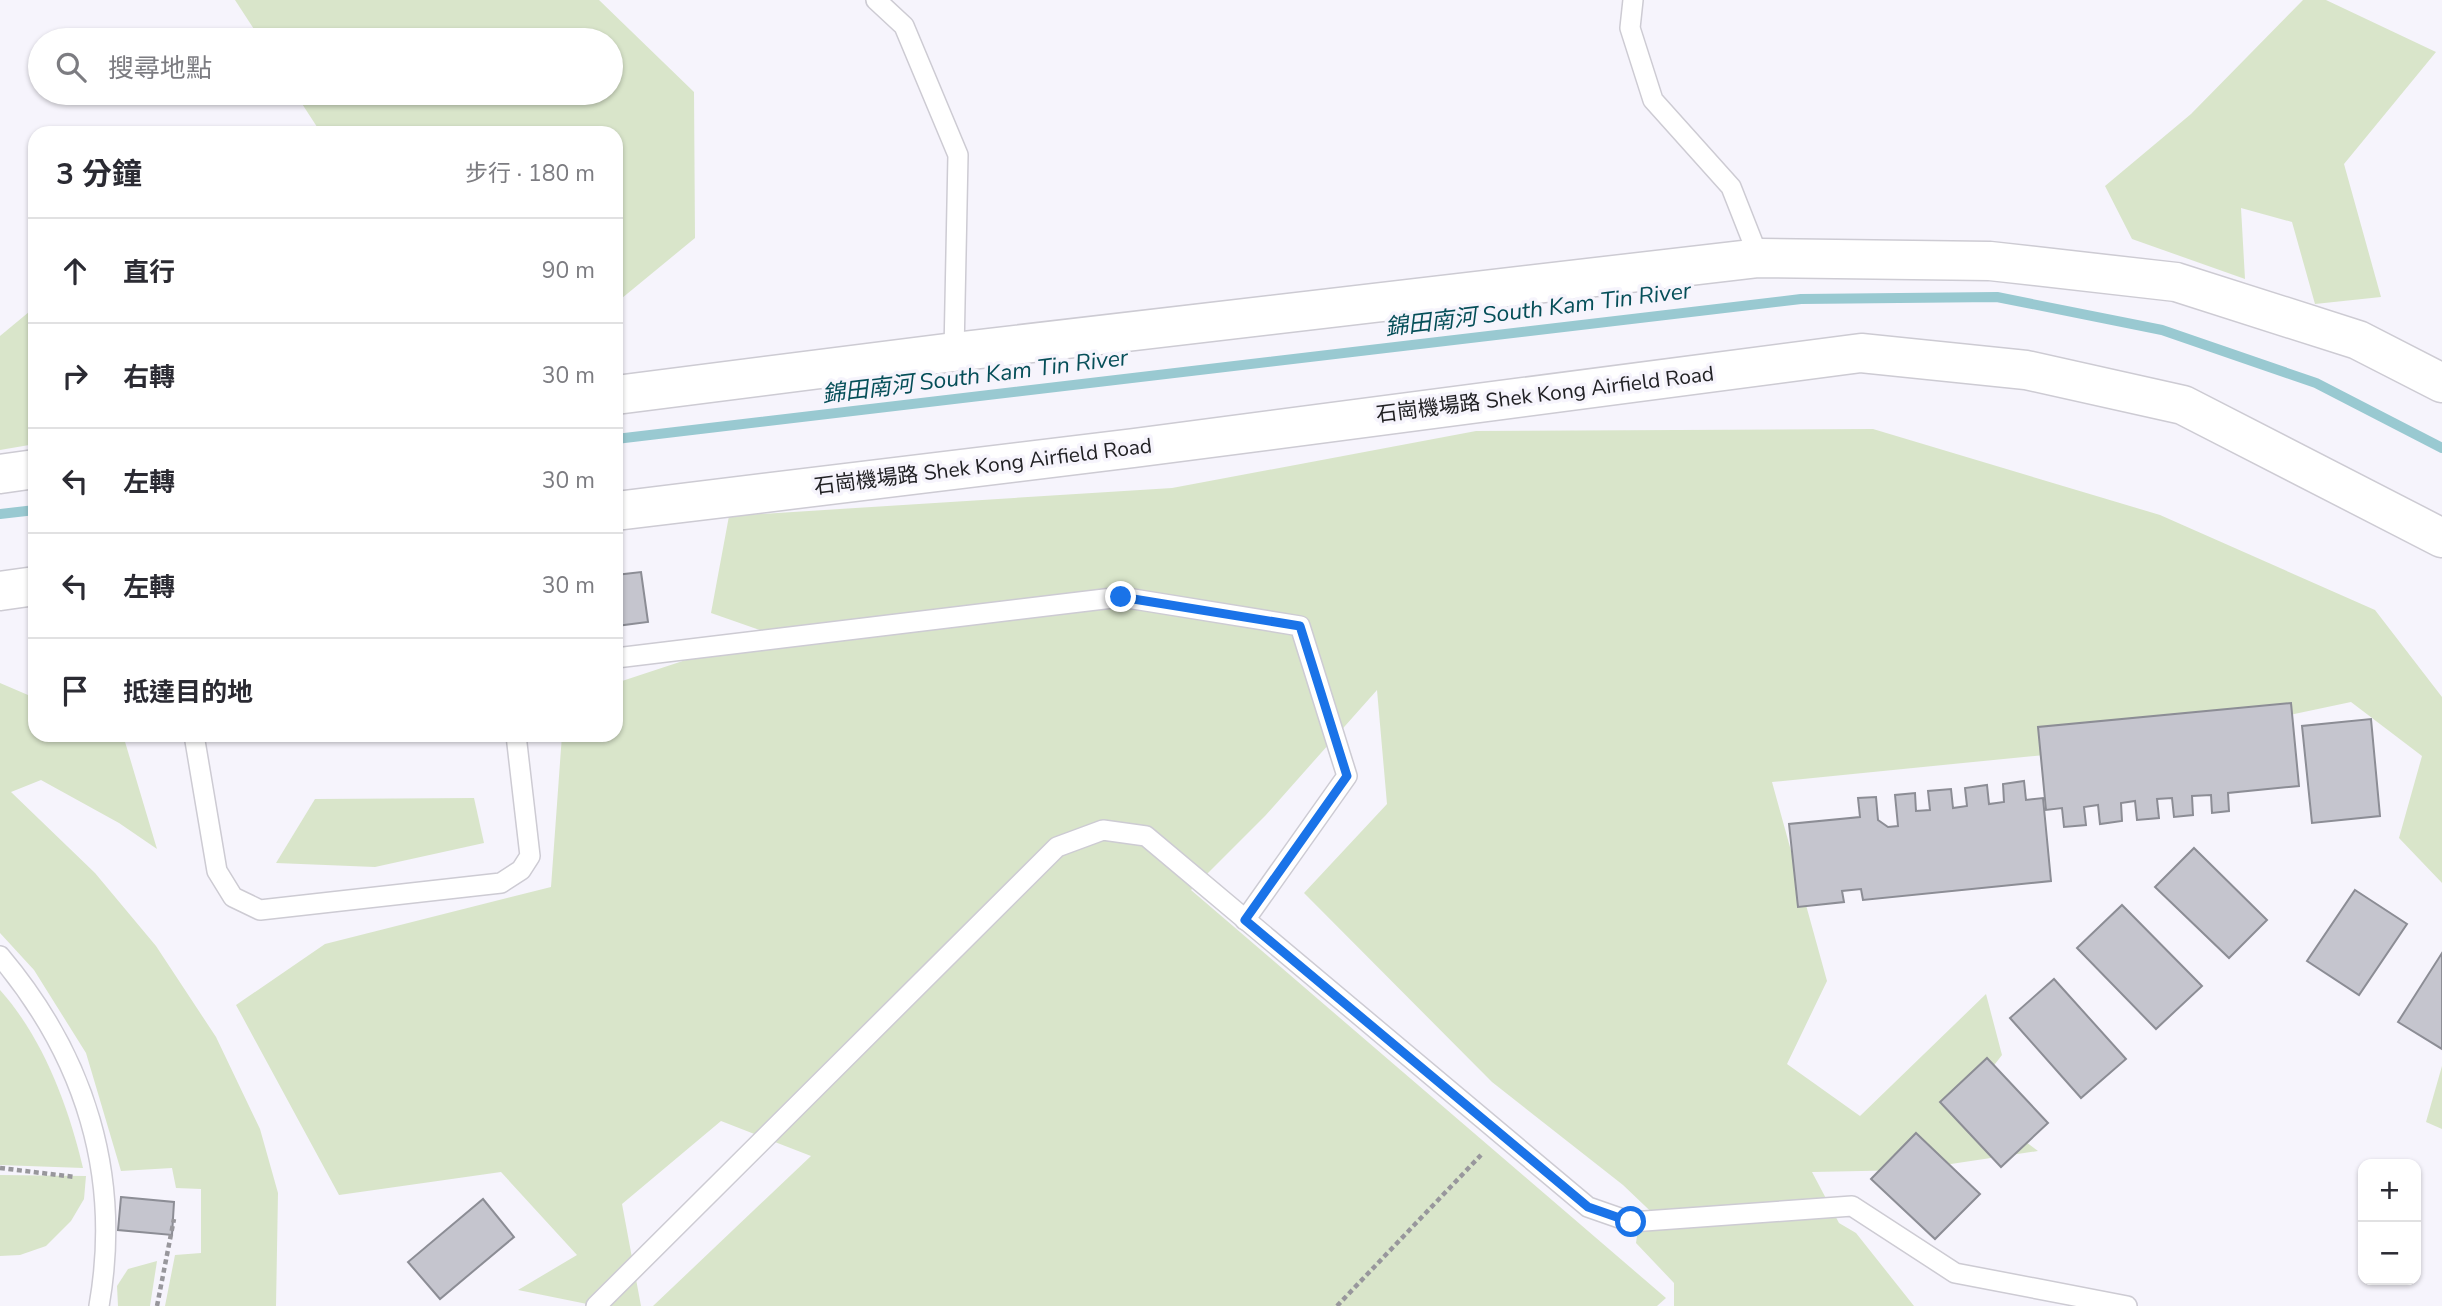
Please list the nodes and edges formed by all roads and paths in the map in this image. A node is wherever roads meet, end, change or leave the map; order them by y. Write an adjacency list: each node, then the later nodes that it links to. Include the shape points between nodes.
1 (876, 0): 4 (lane, via 904,26 958,155)
2 (1633, 0): 3 (lane, via 1630,28 1653,100 1731,187)
3 (1759, 258): 4 (street); 5 (street, via 1990,261 2176,282 2358,340)
4 (954, 352): 6 (street)
5 (2442, 383)
6 (623, 394)
7 (28, 470): 8 (street)
8 (0, 474)
9 (623, 510): 10 (street, 石崗機場路 Shek Kong Airfield Road, via 1861,353 2026,370 2183,405)
10 (2442, 538)
11 (28, 587): 12 (street)
12 (0, 591)
13 (623, 657): 16 (lane, via 1121,597 1300,626 1347,776)
14 (195, 742): 15 (lane, via 217,871 233,897 260,910 501,883 521,870 530,856)
15 (517, 742)
16 (1245, 920): 18 (lane); 24 (lane, via 1146,836 1103,830 1057,847)
17 (0, 956): 20 (lane, via 32,996 79,1083)
18 (1500, 1134): 25 (path); 26 (lane, via 1588,1207 1631,1222 1852,1206 1955,1273)
19 (0, 1168): 20 (path)
20 (104, 1180): 22 (lane, via 107,1229)
21 (174, 1219): 23 (path)
22 (100, 1306)
23 (157, 1306)
24 (596, 1306)
25 (1337, 1306)
26 (2127, 1306)

